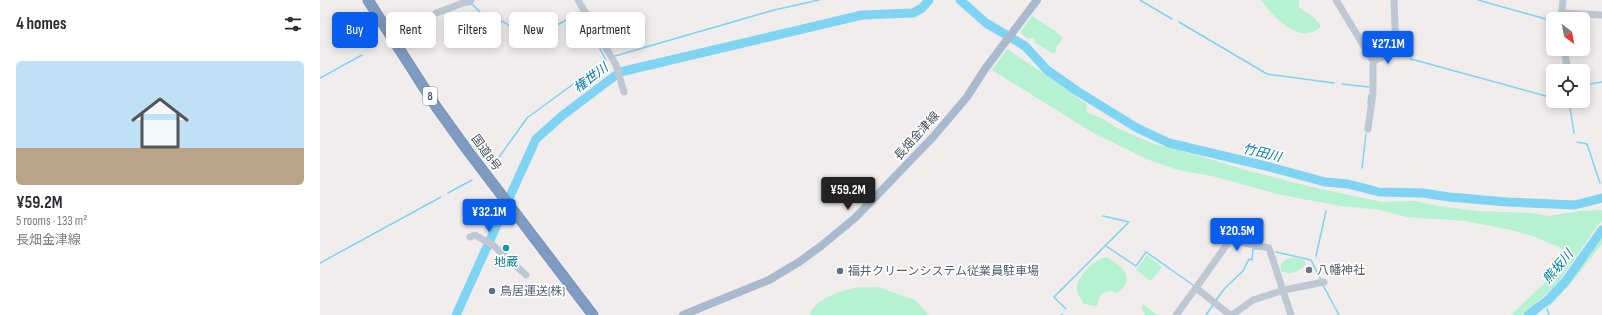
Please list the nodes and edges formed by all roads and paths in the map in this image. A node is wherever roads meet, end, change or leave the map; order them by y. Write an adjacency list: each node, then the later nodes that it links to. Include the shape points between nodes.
1 (368, 0): 21 (highway, 国道8号 / 8, via 437,108)
2 (471, 0): 9 (street)
3 (578, 0): 13 (street, via 616,65)
4 (1037, 0): 22 (main road, 長畑金津線, via 967,97 856,218 799,262 769,280)
5 (1336, 0): 12 (street)
6 (1394, 0): 12 (street, via 1396,52)
7 (1563, 0): 8 (street)
8 (1562, 12)
9 (436, 13)
10 (1590, 15): 11 (street)
11 (1602, 15)
12 (1373, 61): 14 (street, via 1373,93)
13 (624, 92)
14 (1368, 129)
15 (472, 236): 16 (street, via 494,246)
16 (526, 275)
17 (1324, 282): 19 (street)
18 (1196, 288): 19 (street, via 1230,240 1269,248); 23 (street); 24 (street)
19 (1284, 290): 20 (street, via 1253,300); 25 (street)
20 (1240, 313): 24 (street)
21 (593, 315)
22 (683, 315)
23 (1176, 315)
24 (1231, 315)
25 (1291, 315)

